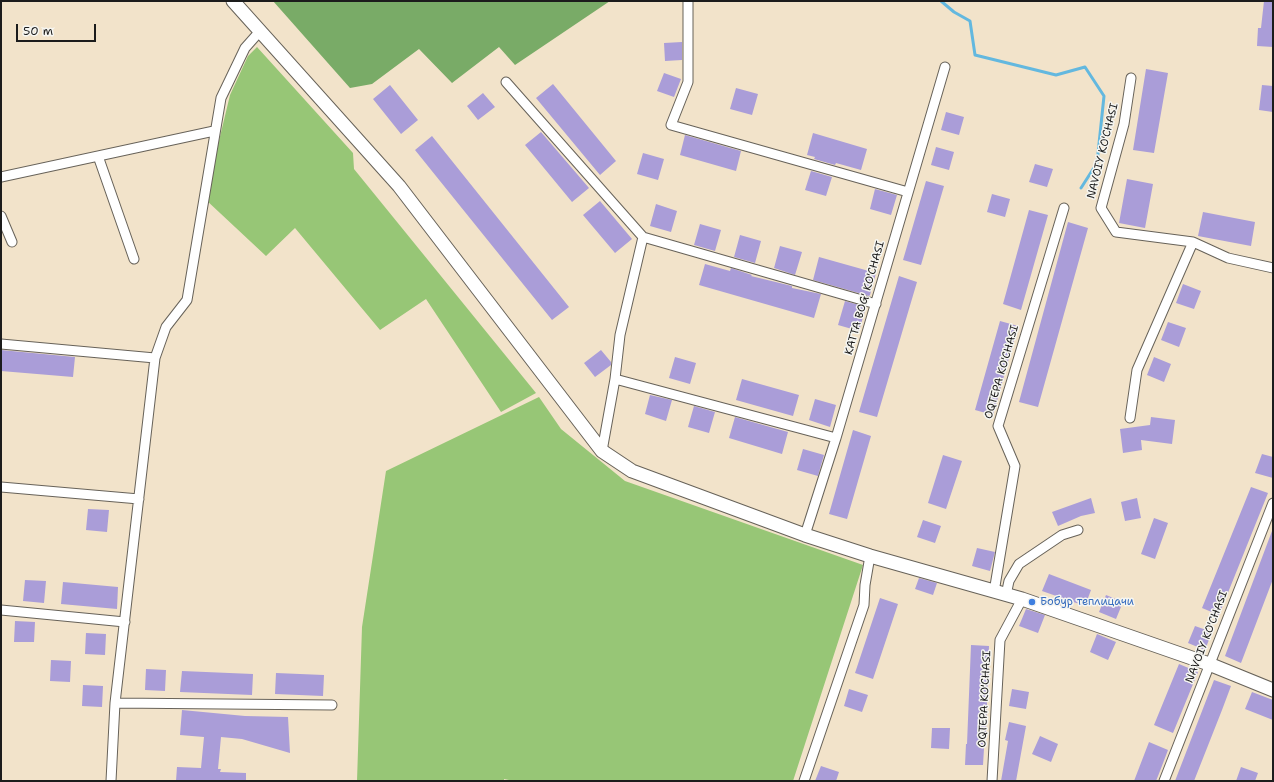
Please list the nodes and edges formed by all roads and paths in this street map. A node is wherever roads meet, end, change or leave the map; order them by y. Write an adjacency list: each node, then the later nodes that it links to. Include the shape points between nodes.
1 (234, 1): 3 (main road)
2 (688, 1): 10 (street, via 688,82 672,125)
3 (260, 30): 7 (street, via 245,48 221,98); 24 (main road, via 399,186)
4 (945, 67): 10 (street, KATTA BOG' KO'CHASI)
5 (1131, 78): 15 (street, NAVOIY KO'CHASI, via 1124,124 1101,208 1116,232)
6 (506, 82): 13 (street)
7 (214, 131): 8 (street); 20 (street, via 187,300 166,327)
8 (98, 156): 9 (street); 16 (street)
9 (1, 177)
10 (908, 192): 18 (street, KATTA BOG' KO'CHASI)
11 (1064, 208): 31 (street, OQTEPA KO'CHASI, via 998,426 1016,466)
12 (1, 216): 14 (street)
13 (643, 237): 18 (street); 21 (street, via 620,335)
14 (12, 242)
15 (1193, 242): 17 (street, NAVOIY KO'CHASI, via 1228,258); 22 (street, via 1137,370)
16 (134, 259)
17 (1273, 268)
18 (876, 304): 23 (street, KATTA BOG' KO'CHASI)
19 (1, 344): 20 (street)
20 (155, 358): 26 (street)
21 (615, 379): 23 (street); 24 (street)
22 (1130, 418)
23 (836, 438): 29 (street, KATTA BOG' KO'CHASI)
24 (602, 450): 29 (main road, via 632,471)
25 (1, 487): 26 (street)
26 (139, 499): 34 (street)
27 (1273, 503): 35 (street, NAVOIY KO'CHASI)
28 (1078, 530): 31 (street, via 1062,535 1020,564)
29 (805, 535): 30 (main road)
30 (870, 556): 31 (main road); 40 (street, via 864,605)
31 (1000, 593): 32 (main road)
32 (1022, 599): 35 (main road); 41 (street, OQTEPA KO'CHASI, via 1000,640)
33 (1, 610): 34 (street)
34 (125, 622): 37 (street)
35 (1209, 664): 36 (main road); 42 (street, NAVOIY KO'CHASI)
36 (1273, 690)
37 (116, 703): 38 (street); 39 (street)
38 (332, 705)
39 (111, 781)
40 (804, 781)
41 (992, 781)
42 (1164, 781)

